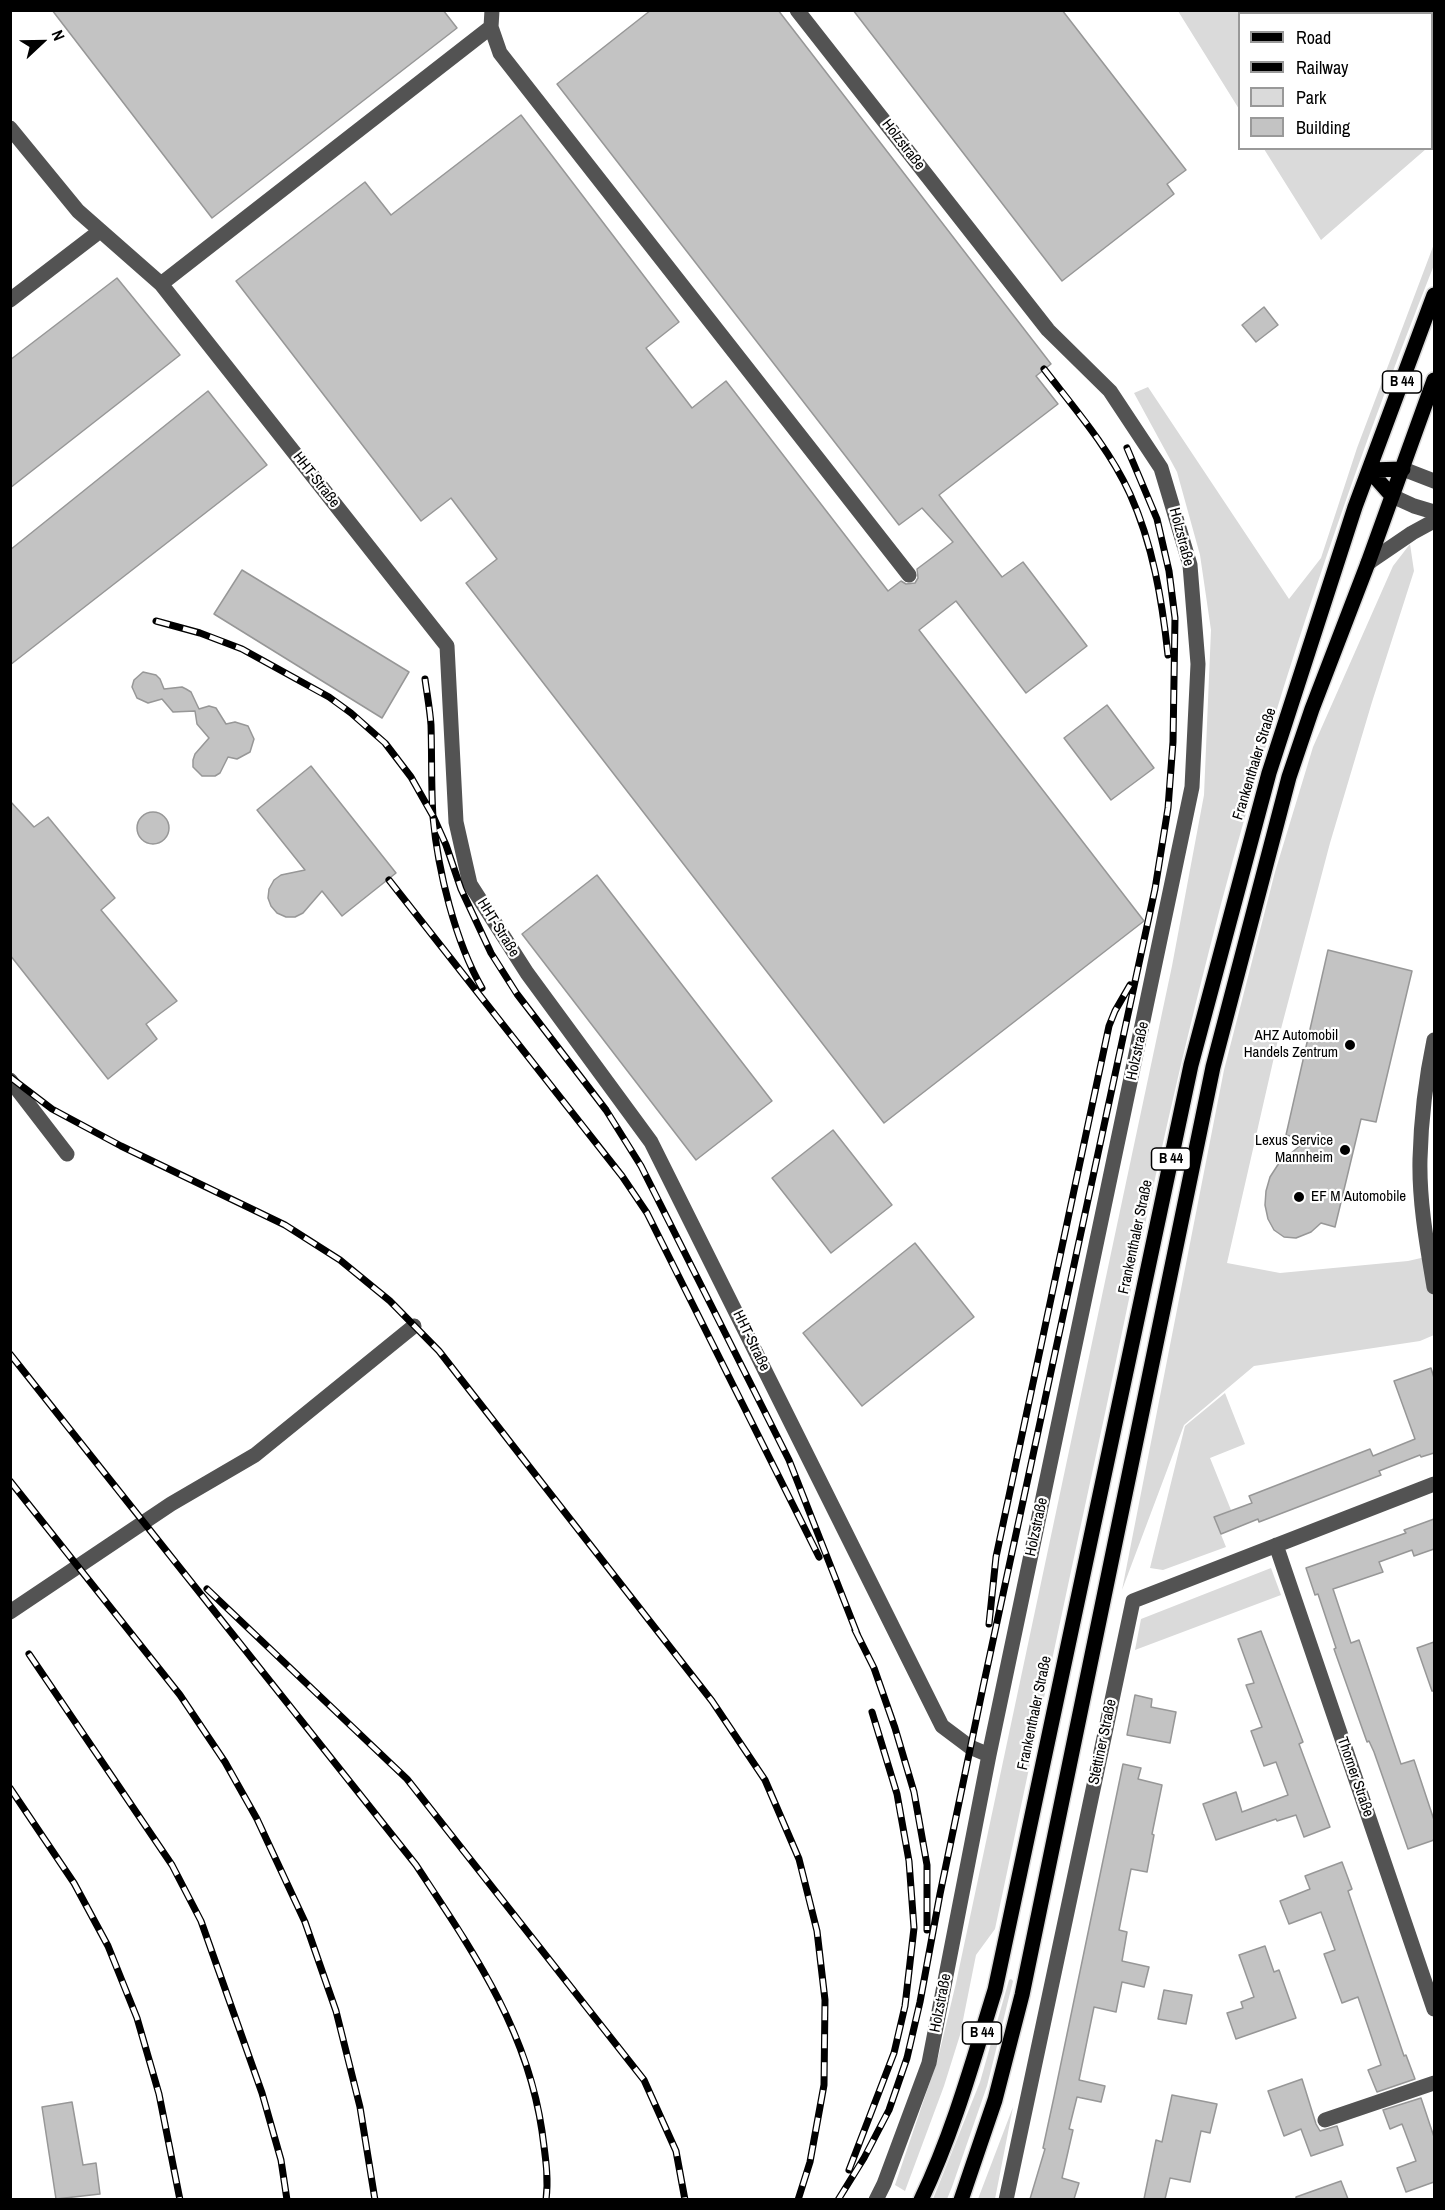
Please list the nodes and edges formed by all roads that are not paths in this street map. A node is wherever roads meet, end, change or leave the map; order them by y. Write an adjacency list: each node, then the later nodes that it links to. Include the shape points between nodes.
1 (492, 10): 3 (street)
2 (797, 10): 26 (street, Holzstraße, via 1048,330 1110,391 1161,468 1190,565 1198,664 1192,787)
3 (491, 27): 6 (street); 17 (street, via 500,53)
4 (10, 128): 5 (street, HHT-Straße, via 78,211)
5 (100, 231): 6 (street, HHT-Straße); 8 (street)
6 (161, 284): 26 (street, HHT-Straße, via 447,646 456,822 470,884 527,974 651,1142 942,1726 970,1747)
7 (1434, 295): 11 (main road, Frankenthaler Straße / B 44)
8 (10, 300)
9 (1434, 380): 10 (main road, B 44)
10 (1402, 469): 11 (main road); 12 (street); 13 (main road, B 44)
11 (1369, 470): 13 (main road); 31 (main road, Frankenthaler Straße / B 44, via 1269,773 1191,1065 995,1990 964,2090)
12 (1434, 481)
13 (1392, 496): 14 (street); 16 (main road, B 44)
14 (1434, 512)
15 (1434, 521): 16 (street)
16 (1368, 563): 32 (main road, B 44, via 1289,777 1213,1067 1022,1995 995,2100)
17 (909, 575)
18 (1434, 1040): 21 (street, via 1420,1160 1425,1233)
19 (10, 1080): 20 (street)
20 (67, 1154)
21 (1434, 1287)
22 (414, 1326): 25 (street, via 255,1455 171,1504)
23 (1434, 1484): 24 (street, Stettiner Straße)
24 (1276, 1545): 27 (street, Thorner Straße); 33 (street, Stettiner Straße, via 1133,1601)
25 (10, 1612)
26 (989, 1755): 30 (street, Holzstraße, via 929,2063)
27 (1434, 2009)
28 (1434, 2083): 29 (street)
29 (1325, 2120)
30 (876, 2199)
31 (921, 2199)
32 (961, 2199)
33 (1006, 2199)

